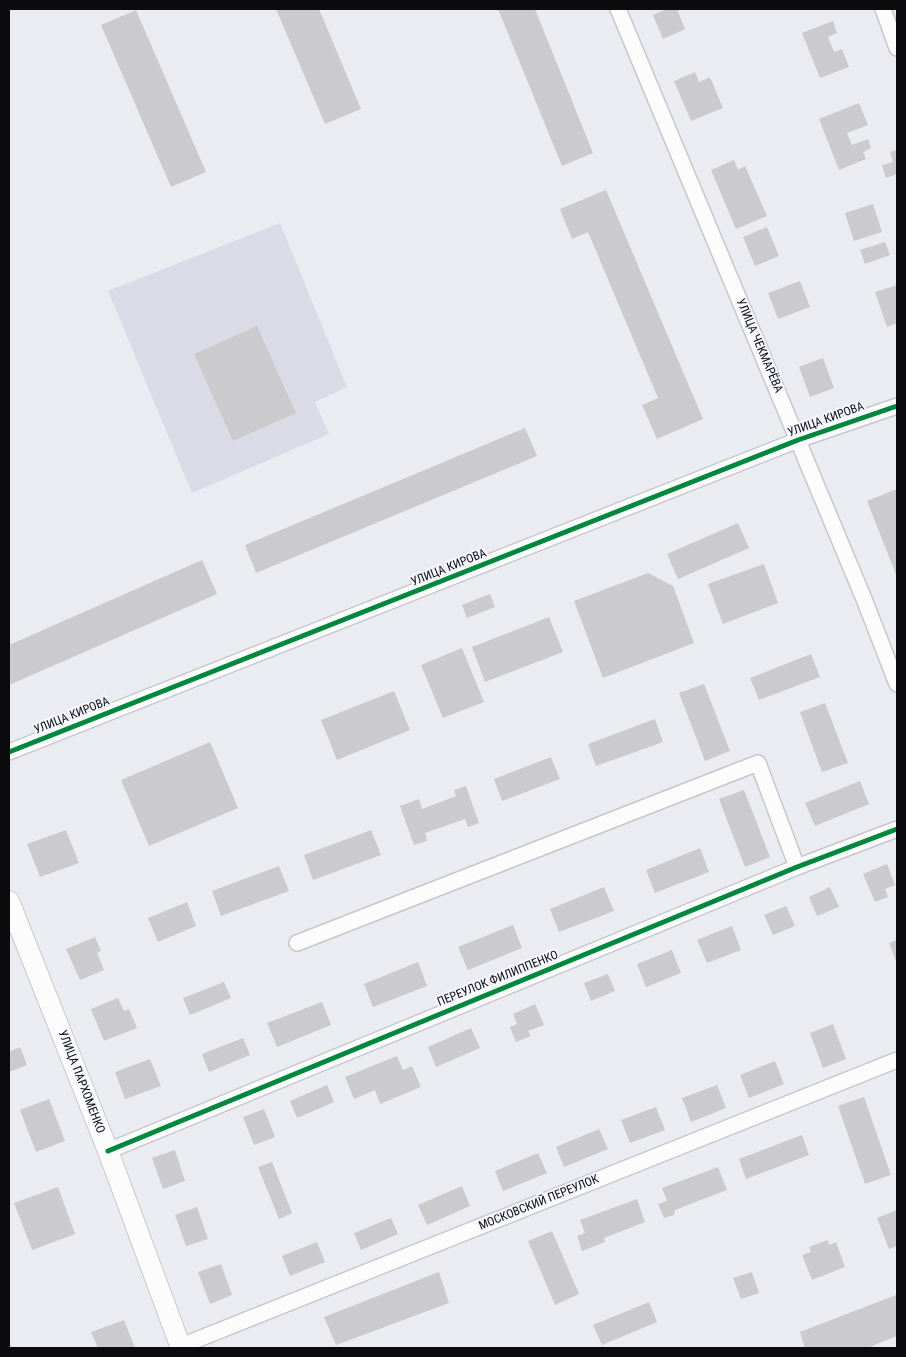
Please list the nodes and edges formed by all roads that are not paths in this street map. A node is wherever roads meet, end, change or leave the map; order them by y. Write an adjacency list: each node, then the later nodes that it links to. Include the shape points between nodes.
1 (618, 9): 5 (street, УЛИЦА ЧЕКМАРЁВА)
2 (882, 9): 3 (street)
3 (897, 48)
4 (897, 406): 5 (street, УЛИЦА КИРОВА)
5 (798, 440): 6 (street, УЛИЦА ЧЕКМАРЁВА); 7 (street, УЛИЦА КИРОВА)
6 (897, 684)
7 (9, 752)
8 (897, 829): 9 (street, ПЕРЕУЛОК ФИЛИППЕНКО)
9 (797, 867): 11 (street, via 758,763); 13 (street, ПЕРЕУЛОК ФИЛИППЕНКО)
10 (9, 902): 13 (main road, УЛИЦА ПАРХОМЕНКО)
11 (297, 943)
12 (897, 1060): 14 (street, МОСКОВСКИЙ ПЕРЕУЛОК)
13 (108, 1151): 14 (main road, УЛИЦА ПАРХОМЕНКО)
14 (181, 1347)

